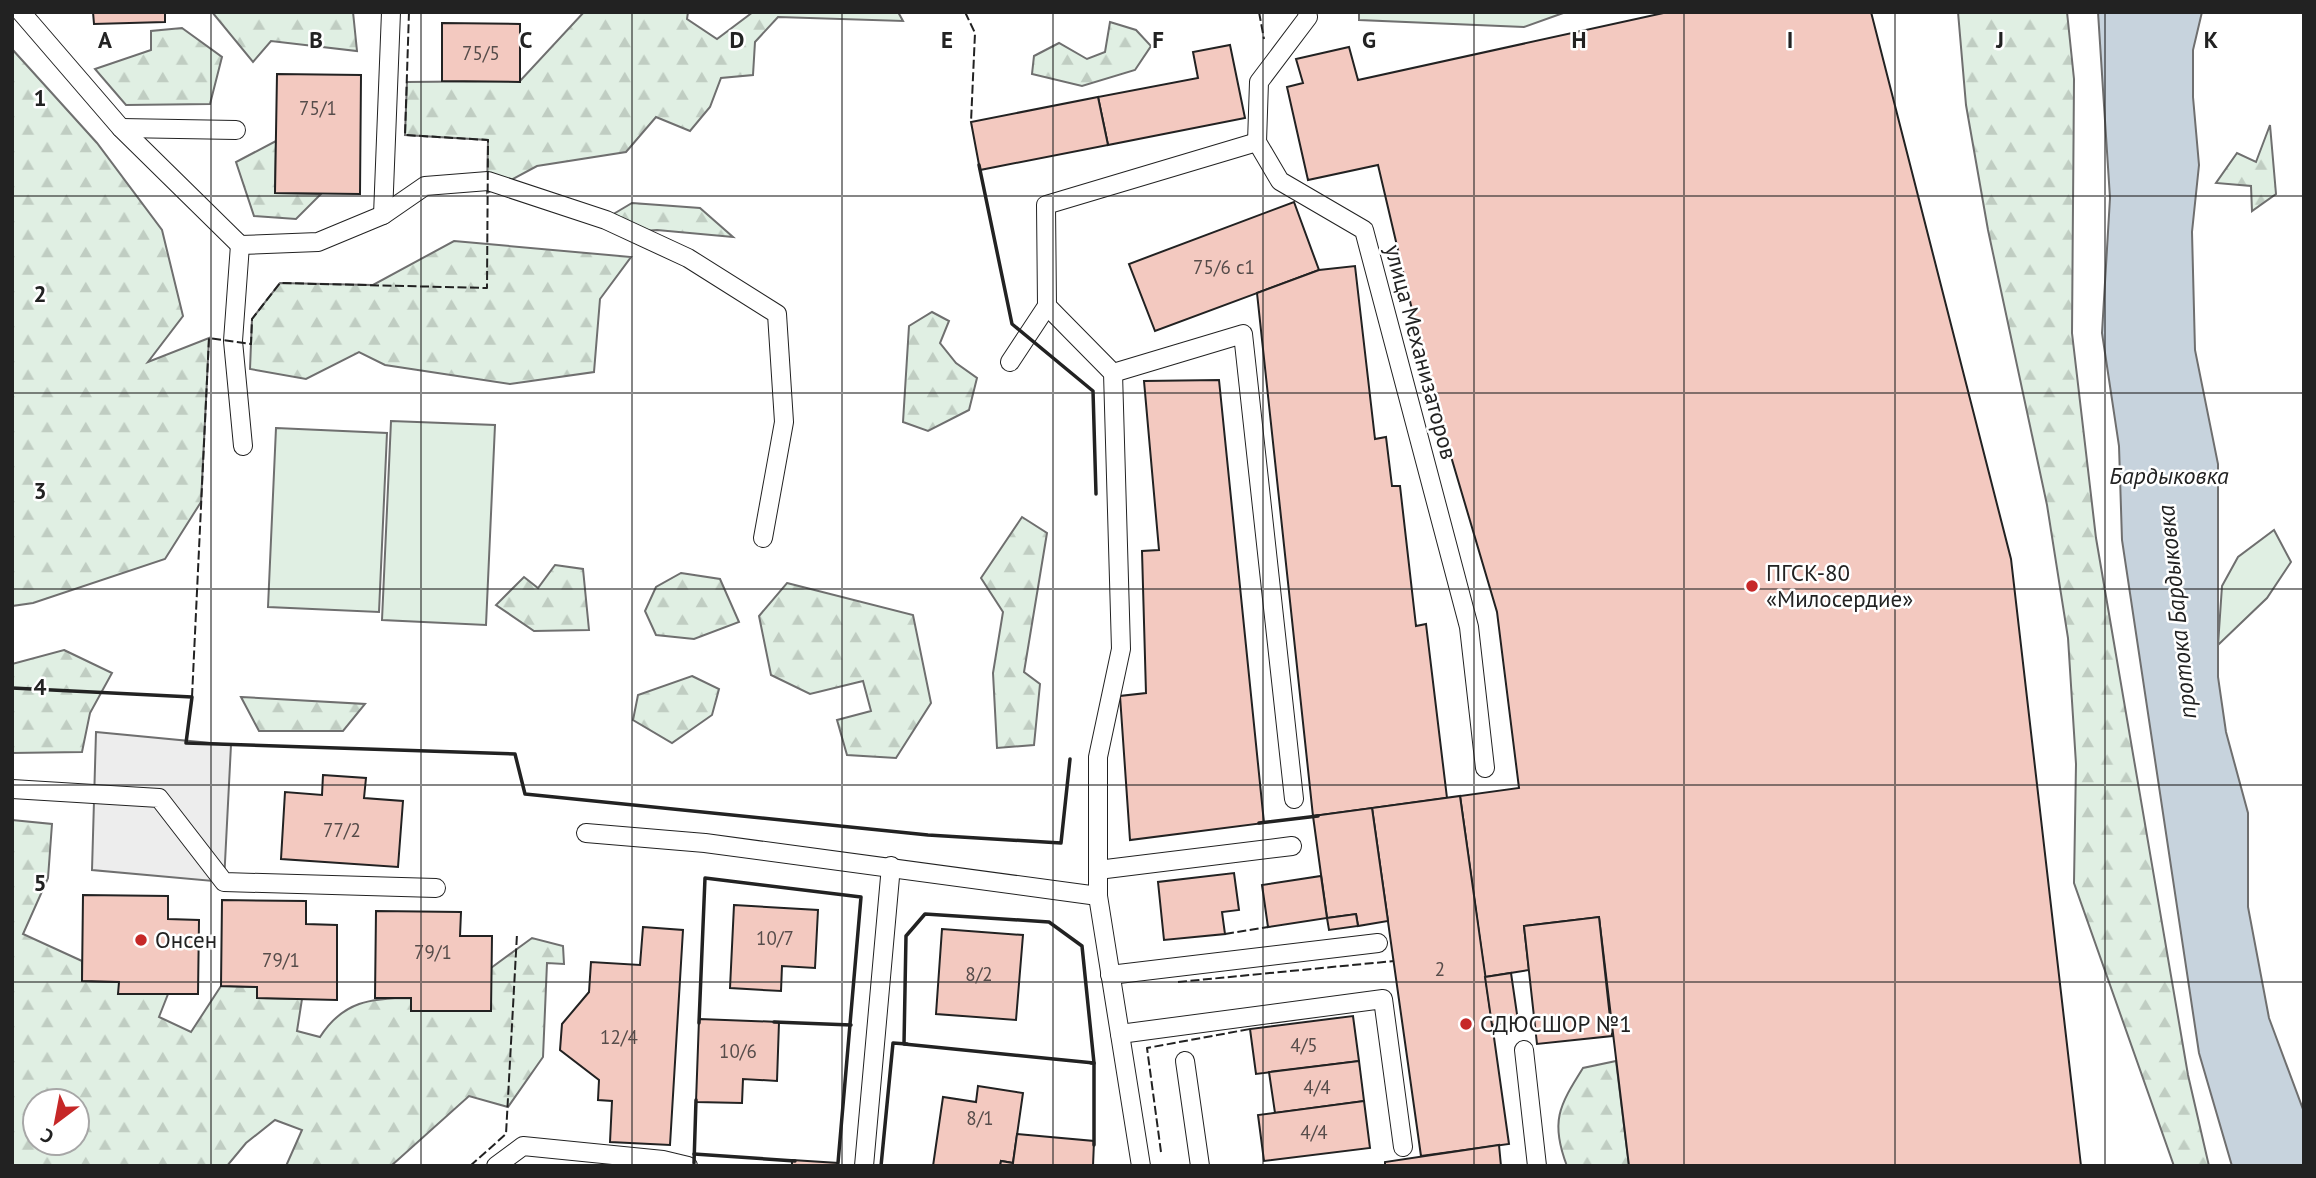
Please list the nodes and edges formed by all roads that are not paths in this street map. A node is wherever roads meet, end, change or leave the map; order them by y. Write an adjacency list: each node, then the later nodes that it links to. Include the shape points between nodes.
1 (21, 12): 4 (lane)
2 (391, 12): 7 (lane)
3 (1307, 12): 6 (lane, via 1259,82)
4 (121, 128): 5 (lane); 8 (lane)
5 (236, 130)
6 (1257, 142): 9 (lane, via 1046,205); 14 (lane, улица Механизаторов, via 1280,181 1364,230 1469,627)
7 (383, 215): 8 (lane, via 318,242); 13 (lane, via 425,186 488,181 606,220 688,258 777,314 784,422)
8 (240, 245): 12 (lane, via 233,341)
9 (1047, 306): 10 (lane); 11 (lane)
10 (1010, 362)
11 (1113, 373): 16 (lane, via 1243,334); 20 (lane, via 1121,649 1098,757)
12 (243, 446)
13 (763, 538)
14 (1485, 768)
15 (12, 789): 21 (lane, via 159,798 224,882)
16 (1294, 799)
17 (586, 833): 19 (lane)
18 (1292, 846): 20 (lane)
19 (891, 866): 22 (lane); 31 (lane)
20 (1098, 870): 22 (lane)
21 (436, 888)
22 (1098, 896): 24 (lane)
23 (1378, 943): 24 (lane)
24 (1111, 975): 25 (lane)
25 (1120, 1034): 28 (lane, via 1383,999); 32 (lane)
26 (1524, 1050): 34 (lane)
27 (1185, 1061): 33 (lane)
28 (1403, 1147)
29 (496, 1166): 30 (lane, via 523,1146)
30 (688, 1166)
31 (864, 1166)
32 (1141, 1166)
33 (1200, 1166)
34 (1537, 1166)

